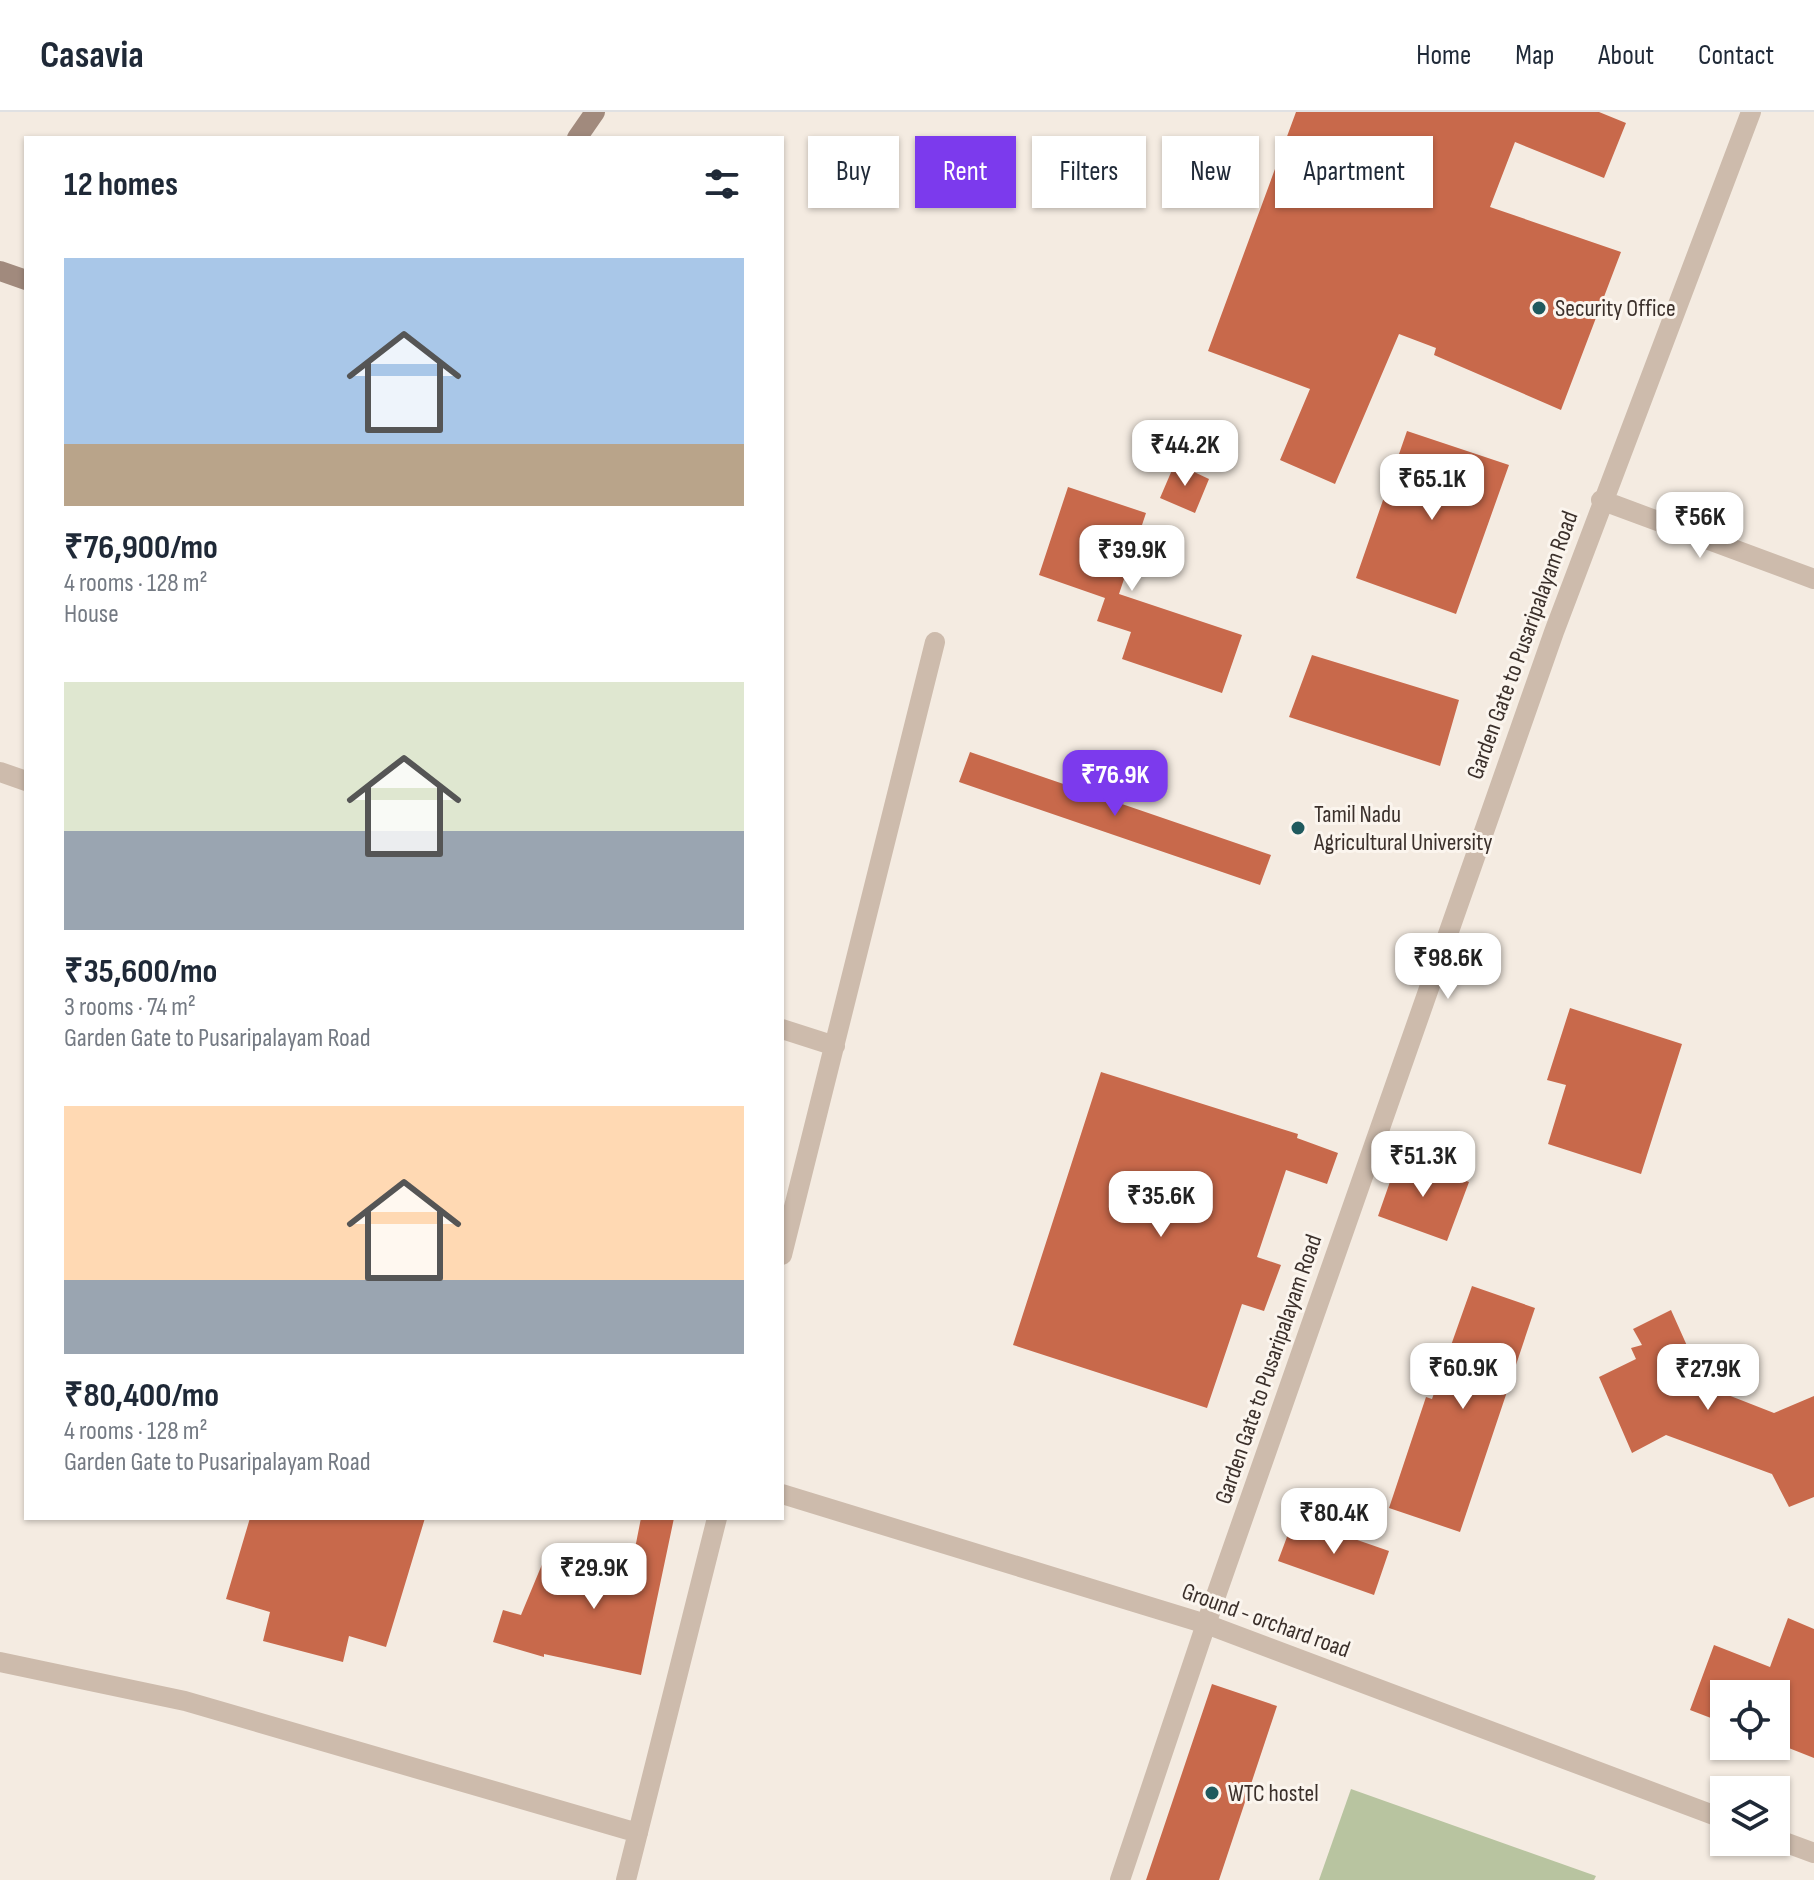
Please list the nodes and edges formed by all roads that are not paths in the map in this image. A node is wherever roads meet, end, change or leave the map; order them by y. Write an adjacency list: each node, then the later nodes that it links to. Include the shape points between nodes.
1 (595, 112): 3 (street)
2 (1751, 112): 6 (street, Garden Gate to Pusaripalayam Road)
3 (578, 136)
4 (0, 271): 5 (street)
5 (24, 279)
6 (1601, 500): 7 (street); 16 (street, Garden Gate to Pusaripalayam Road)
7 (1814, 579)
8 (935, 642): 12 (street)
9 (0, 772): 10 (street)
10 (24, 780)
11 (784, 1030): 12 (street)
12 (835, 1046): 13 (street)
13 (784, 1247)
14 (784, 1495): 16 (street, Ground - orchard road)
15 (715, 1520): 19 (street)
16 (1206, 1624): 18 (street, Ground - orchard road); 23 (street, Garden Gate to Pusaripalayam Road)
17 (0, 1662): 19 (street, via 185,1701)
18 (1710, 1814)
19 (638, 1833): 22 (street)
20 (1790, 1844): 21 (street)
21 (1814, 1853)
22 (626, 1880)
23 (1120, 1880)

